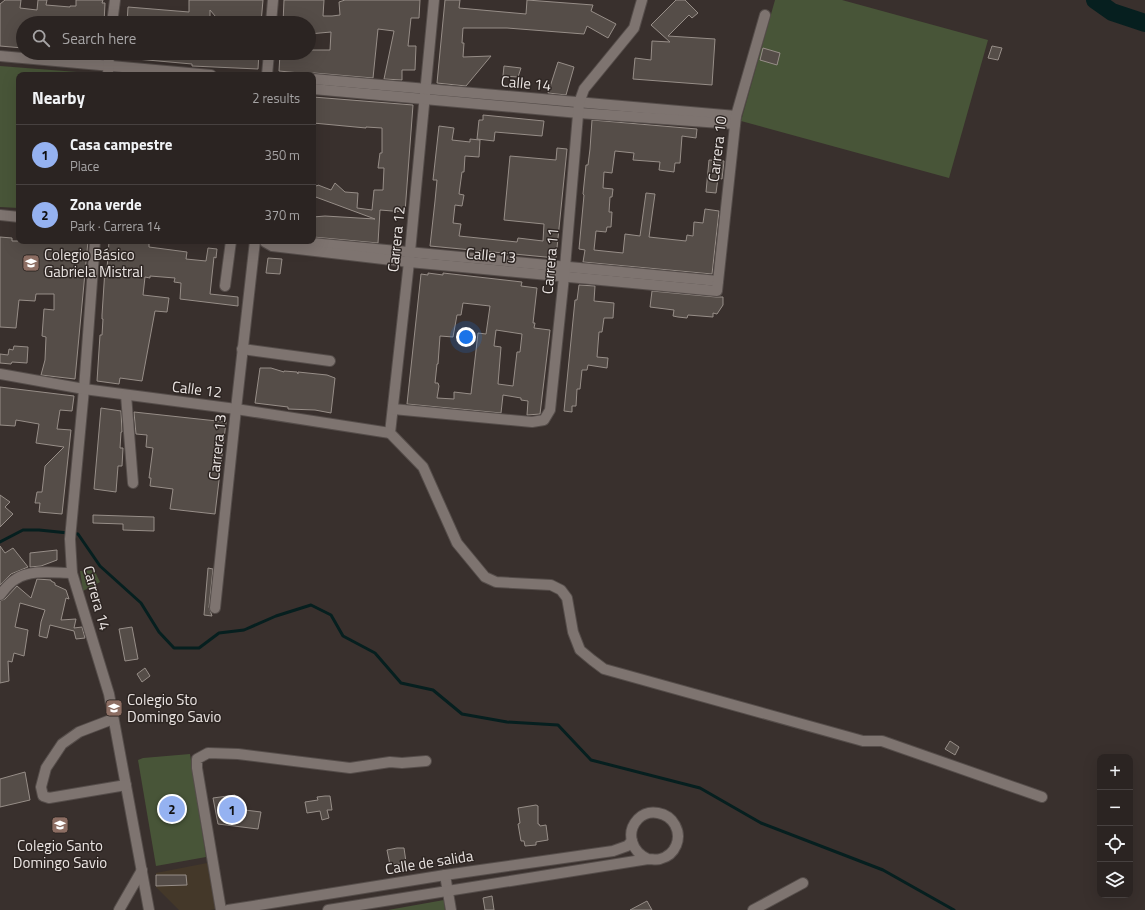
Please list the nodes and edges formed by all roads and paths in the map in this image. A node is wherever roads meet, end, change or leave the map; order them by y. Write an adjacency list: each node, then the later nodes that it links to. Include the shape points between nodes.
1 (115, 0): 6 (street)
2 (273, 0): 7 (street)
3 (434, 0): 18 (street, Carrera 12)
4 (642, 0): 19 (street, Carrera 11, via 634,28 584,89)
5 (765, 15): 20 (street, Carrera 10)
6 (113, 16)
7 (272, 16)
8 (0, 56): 9 (street)
9 (16, 58)
10 (29, 60): 13 (street)
11 (109, 60): 13 (street)
12 (268, 60): 15 (street)
13 (108, 71): 14 (street)
14 (134, 72)
15 (267, 72)
16 (316, 79): 18 (street, Calle 14)
17 (316, 89): 18 (street, Calle 14)
18 (426, 94): 19 (street, Calle 14); 28 (street, Carrera 12)
19 (579, 108): 20 (street, Calle 14); 29 (street, Carrera 11)
20 (735, 120): 31 (street, Carrera 10)
21 (0, 215): 22 (street)
22 (16, 217)
23 (95, 244): 35 (street, Carrera 14)
24 (231, 244): 30 (street)
25 (258, 244): 32 (street, Carrera 13)
26 (266, 244): 28 (street, Calle 13)
27 (312, 244): 28 (street, Calle 13)
28 (410, 257): 29 (street, Calle 13); 38 (street, Carrera 12)
29 (565, 272): 31 (street, Calle 13); 38 (street, Carrera 11, via 550,410 544,420 532,422)
30 (225, 286)
31 (717, 286)
32 (242, 349): 33 (street); 37 (street, Carrera 13)
33 (330, 361)
34 (0, 374): 35 (street, Calle 12)
35 (84, 389): 36 (street, Calle 12); 41 (street, Carrera 14, via 70,539)
36 (126, 395): 37 (street, Calle 12); 40 (street)
37 (236, 409): 39 (street, Calle 12); 43 (street, Carrera 13)
38 (393, 409): 39 (street, Carrera 12)
39 (390, 433): 47 (street, via 423,467 457,543 485,577 496,582 551,585 561,590 568,598 573,632 580,650 604,669 864,741 882,741)
40 (133, 483)
41 (72, 573): 42 (street, via 32,573 16,578); 44 (street, Carrera 14, via 109,694)
42 (0, 595)
43 (216, 608)
44 (113, 719): 46 (street, Carrera 14); 46 (street, via 79,732 62,744 46,768 41,787 43,796 49,798)
45 (426, 761): 57 (street, via 390,762 350,768 238,754 208,753 197,759)
46 (126, 785): 50 (street, Carrera 14)
47 (1042, 797)
48 (632, 841): 49 (street, via 637,852); 49 (street, via 632,829 639,819 650,813 662,814 672,820 678,831 678,843 671,853 660,859); 51 (street, Calle de salida, via 627,846 613,851)
49 (648, 859): 53 (street)
50 (142, 870): 55 (street); 56 (street, Carrera 14)
51 (445, 875): 53 (street); 54 (street, Calle de salida)
52 (802, 883): 60 (street)
53 (447, 890): 58 (street); 59 (street)
54 (235, 909)
55 (119, 910)
56 (149, 910)
57 (221, 910)
58 (328, 910)
59 (451, 910)
60 (753, 910)

